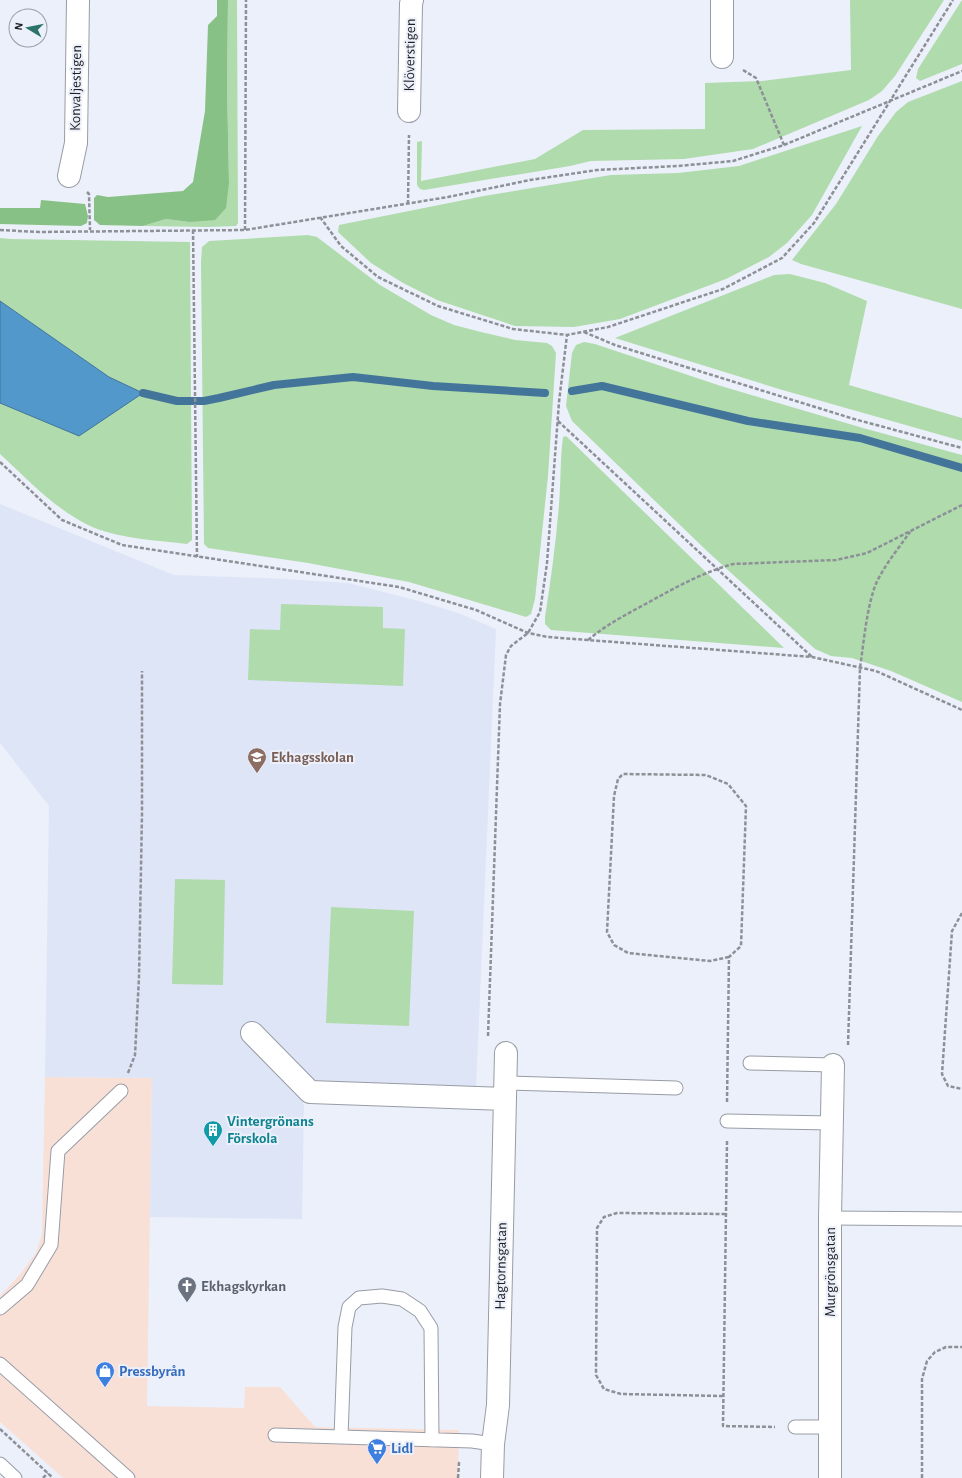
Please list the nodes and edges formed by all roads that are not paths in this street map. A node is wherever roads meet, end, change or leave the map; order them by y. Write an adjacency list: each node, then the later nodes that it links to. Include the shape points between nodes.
1 (78, 0): 6 (street, Konvaljestigen, via 76,143)
2 (412, 0): 5 (street, Klöverstigen)
3 (722, 0): 4 (street)
4 (722, 57)
5 (409, 111)
6 (69, 176)
7 (252, 1033): 13 (street, via 310,1092)
8 (506, 1053): 13 (street, Hagtornsgatan)
9 (750, 1062): 10 (lane)
10 (834, 1065): 15 (street, Murgrönsgatan)
11 (676, 1088): 13 (lane)
12 (122, 1091): 18 (lane, via 58,1151 51,1245 27,1285)
13 (505, 1091): 25 (street, Hagtornsgatan, via 498,1405)
14 (727, 1121): 15 (lane)
15 (832, 1123): 16 (street, Murgrönsgatan)
16 (830, 1218): 17 (lane); 21 (street, Murgrönsgatan)
17 (962, 1219)
18 (0, 1308)
19 (0, 1364): 28 (lane)
20 (796, 1427): 21 (lane)
21 (830, 1427): 30 (street, Murgrönsgatan)
22 (275, 1435): 23 (lane)
23 (341, 1437): 24 (lane); 24 (lane, via 345,1327 349,1307 359,1298 382,1296 402,1299 420,1311 431,1328)
24 (432, 1440): 25 (lane)
25 (493, 1444): 29 (street, Hagtornsgatan)
26 (0, 1464): 27 (lane)
27 (15, 1478)
28 (128, 1478)
29 (492, 1478)
30 (830, 1478)

